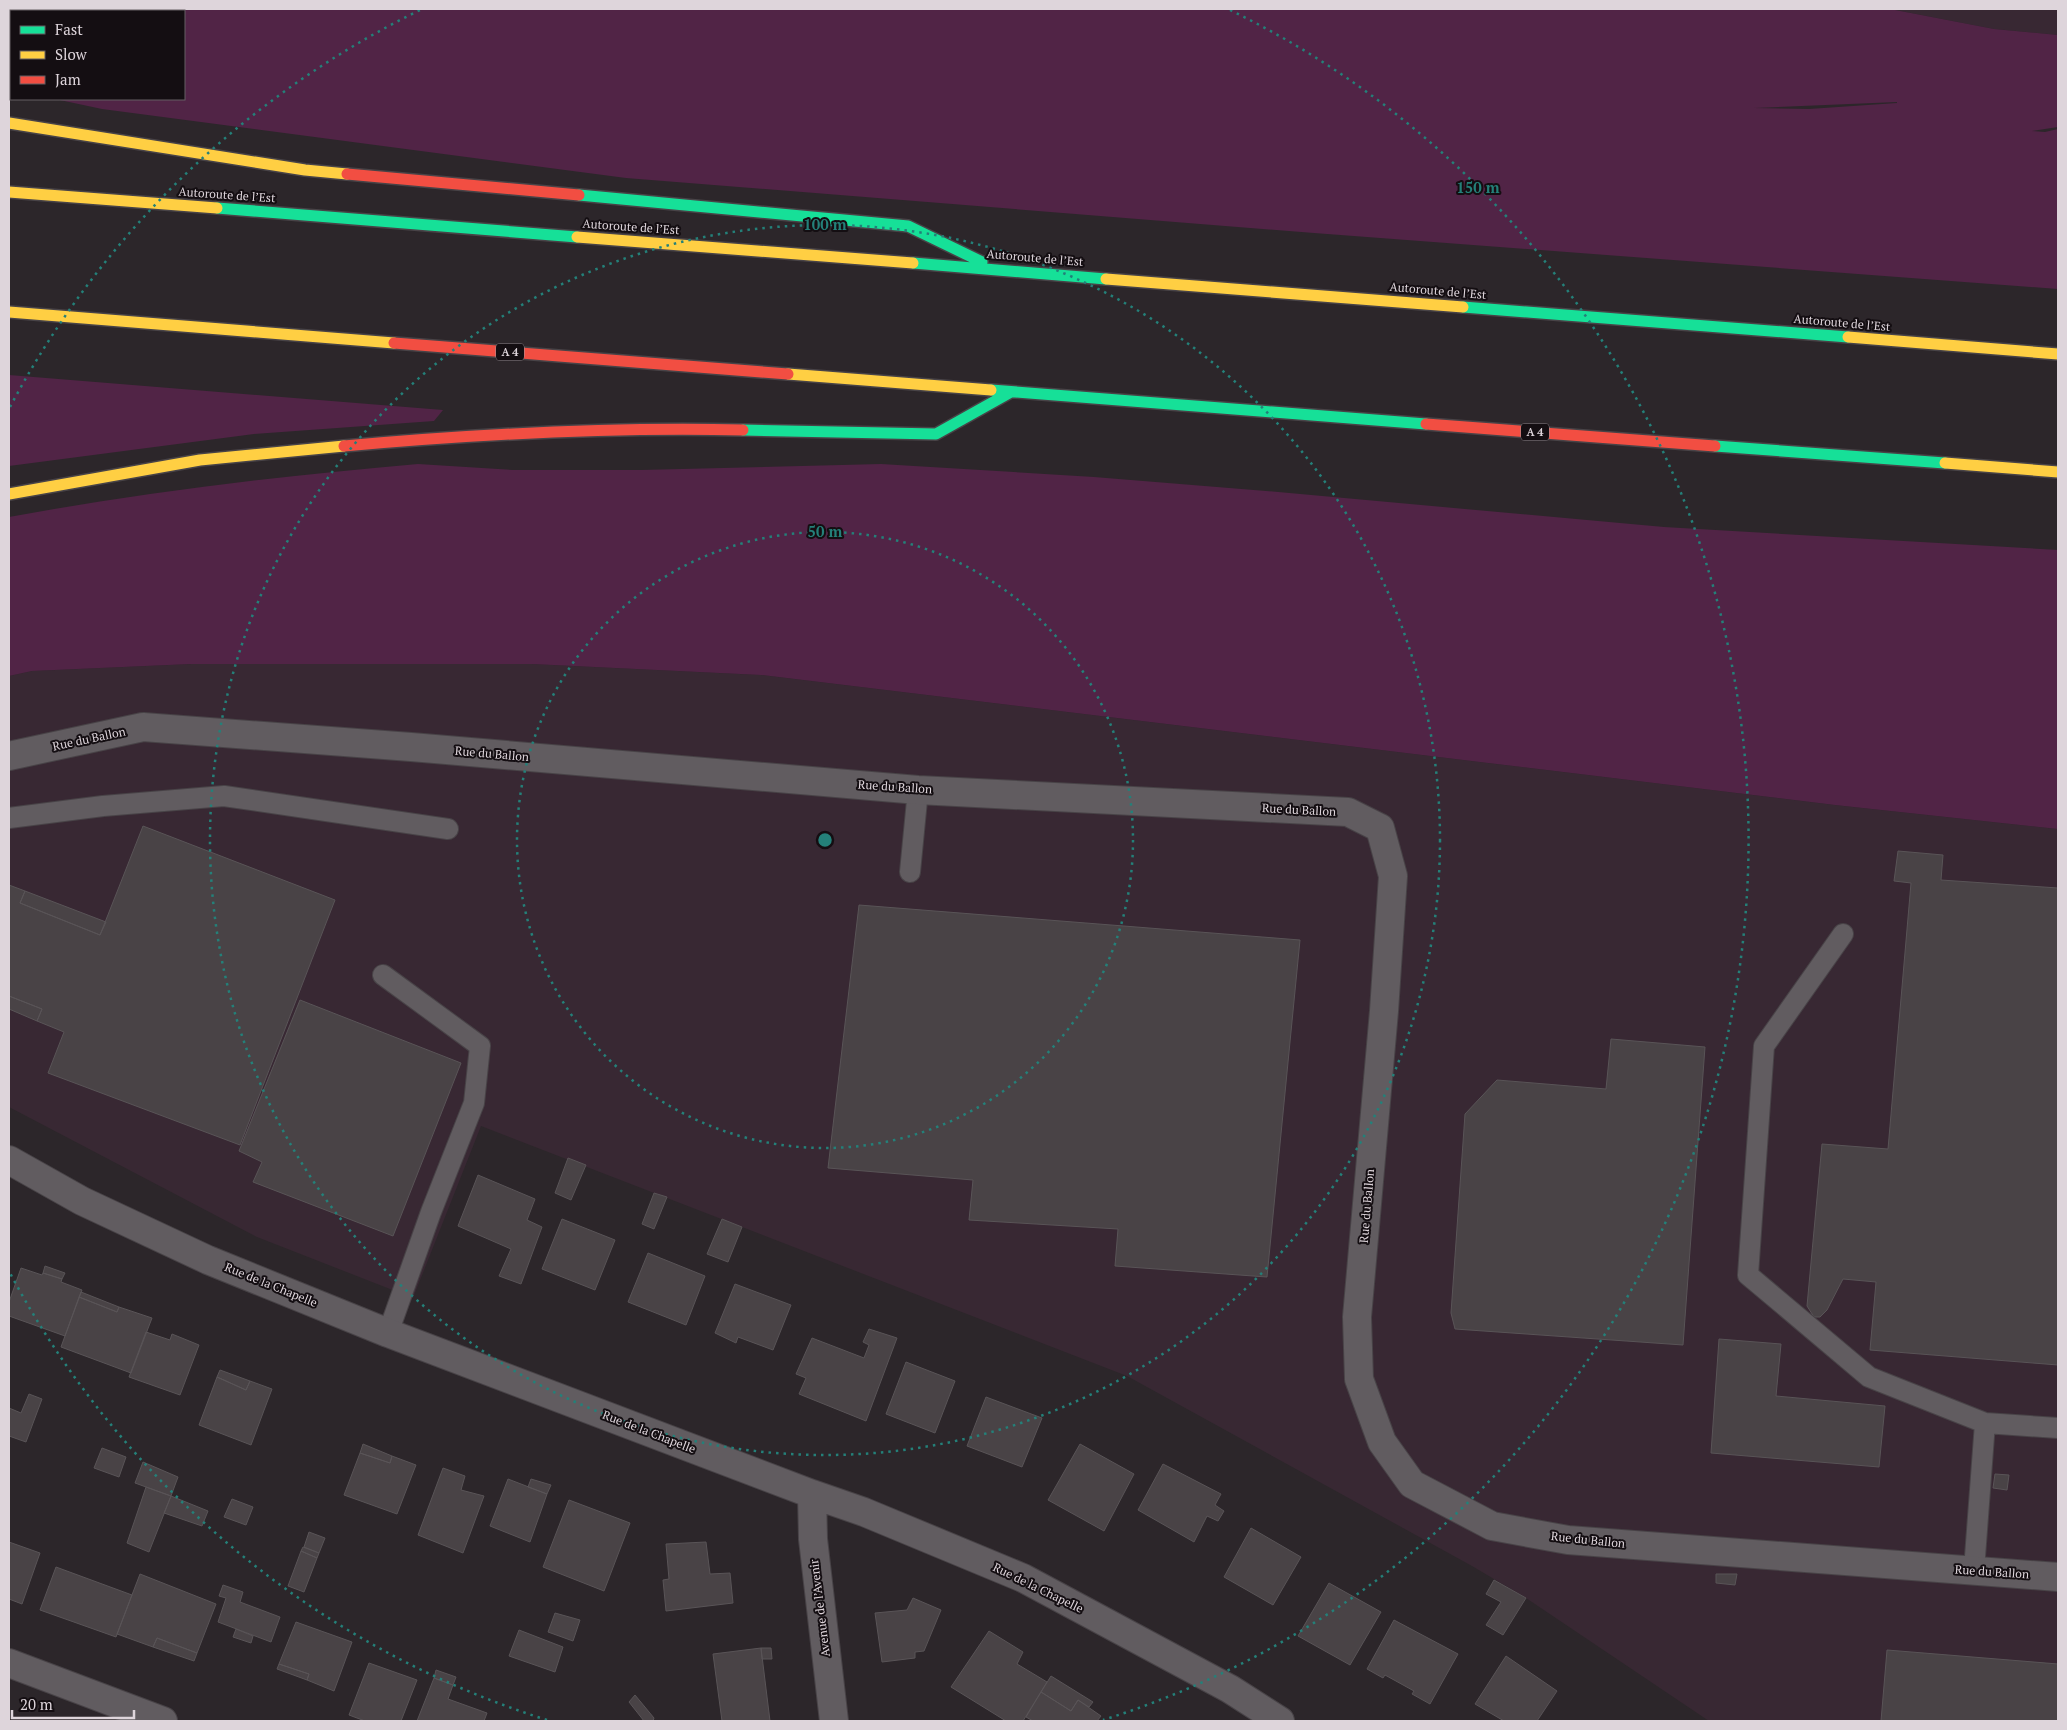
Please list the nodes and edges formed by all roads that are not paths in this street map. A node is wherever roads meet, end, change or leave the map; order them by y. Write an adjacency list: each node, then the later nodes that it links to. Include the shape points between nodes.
1 (9, 123): 3 (highway, via 305,170 908,226)
2 (9, 192): 3 (highway, Autoroute de l’Est)
3 (997, 269): 5 (highway, Autoroute de l’Est)
4 (9, 312): 6 (highway, A 4)
5 (2058, 354)
6 (1011, 392): 7 (highway, A 4); 8 (highway, via 936,434 666,428 500,434 200,460)
7 (2058, 472)
8 (9, 494)
9 (9, 756): 10 (street, Rue du Ballon, via 143,727)
10 (918, 790): 13 (lane); 21 (street, Rue du Ballon, via 1348,812 1380,828 1393,876 1357,1317 1359,1379 1382,1442 1412,1484 1492,1526 1568,1540)
11 (9, 818): 12 (lane, via 224,796)
12 (448, 829)
13 (910, 872)
14 (1843, 934): 18 (lane, via 1764,1046 1748,1275 1869,1377)
15 (383, 975): 17 (lane, via 480,1046 474,1103)
16 (9, 1160): 17 (street, Rue de la Chapelle, via 82,1201 208,1260)
17 (388, 1333): 20 (street, Rue de la Chapelle)
18 (1985, 1423): 19 (lane); 21 (lane)
19 (2058, 1428)
20 (812, 1494): 25 (street, Avenue de l’Avenir, via 812,1540); 26 (street, Rue de la Chapelle, via 1024,1578 1230,1689)
21 (1974, 1570): 22 (street, Rue du Ballon)
22 (2058, 1577)
23 (9, 1663): 24 (street)
24 (163, 1721)
25 (834, 1721)
26 (1280, 1721)

